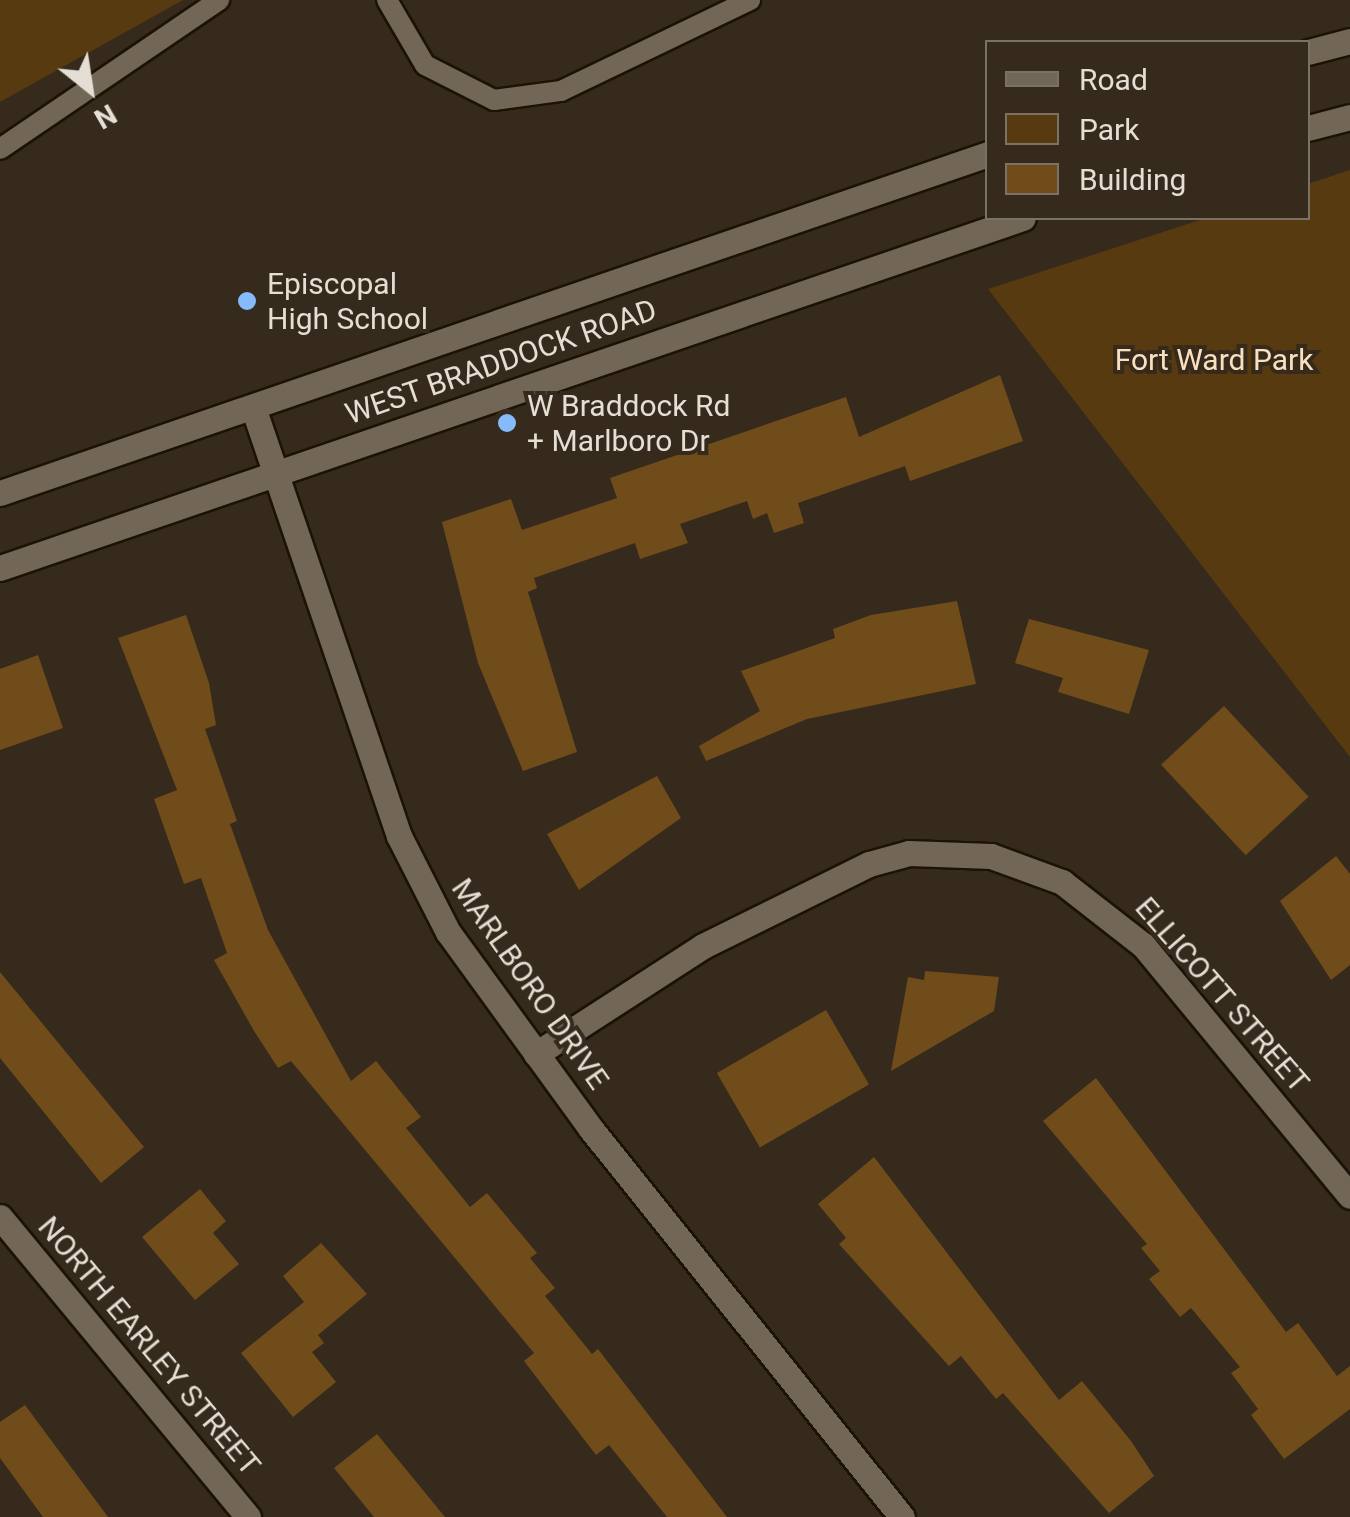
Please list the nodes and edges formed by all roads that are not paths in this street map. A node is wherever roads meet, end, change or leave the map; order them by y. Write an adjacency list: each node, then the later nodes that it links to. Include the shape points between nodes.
1 (219, 0): 8 (lane)
2 (387, 0): 3 (lane, via 425,65 494,100 561,90)
3 (750, 0)
4 (1350, 41): 5 (street)
5 (1310, 51)
6 (1350, 117): 7 (street)
7 (1310, 127)
8 (0, 148)
9 (985, 155): 11 (street, WEST BRADDOCK ROAD)
10 (1017, 220): 12 (street, WEST BRADDOCK ROAD)
11 (253, 407): 12 (street, MARLBORO DRIVE); 13 (street, WEST BRADDOCK ROAD)
12 (276, 474): 14 (street, WEST BRADDOCK ROAD); 15 (street, MARLBORO DRIVE, via 400,836 448,932)
13 (0, 493)
14 (0, 568)
15 (536, 1054): 16 (street, ELLICOTT STREET, via 703,946 869,864 909,853 991,856 1062,882 1143,945); 19 (street, MARLBORO DRIVE)
16 (1350, 1196)
17 (0, 1217): 18 (street, NORTH EARLEY STREET)
18 (248, 1517)
19 (902, 1517)

